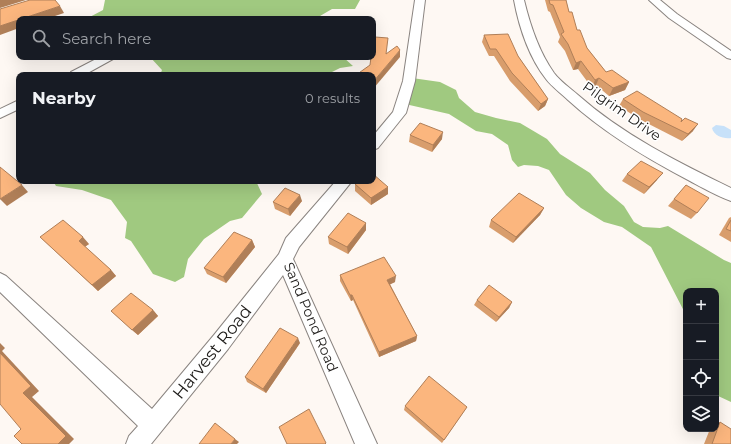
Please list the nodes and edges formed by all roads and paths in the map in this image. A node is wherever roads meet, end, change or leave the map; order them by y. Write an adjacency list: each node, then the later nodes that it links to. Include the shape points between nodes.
1 (420, 0): 9 (street, via 409,81 399,113)
2 (519, 0): 11 (street, Pilgrim Drive, via 533,44 548,74 584,108 637,144)
3 (654, 0): 4 (street)
4 (731, 56)
5 (103, 60): 6 (street)
6 (81, 72)
7 (16, 106): 8 (street)
8 (0, 114)
9 (376, 142)
10 (342, 184): 12 (street, Sand Pond Road, via 292,243)
11 (731, 195)
12 (285, 260): 14 (street, Harvest Road); 16 (street, Sand Pond Road)
13 (0, 281): 14 (street)
14 (153, 425): 15 (street, Harvest Road)
15 (137, 444)
16 (366, 444)

